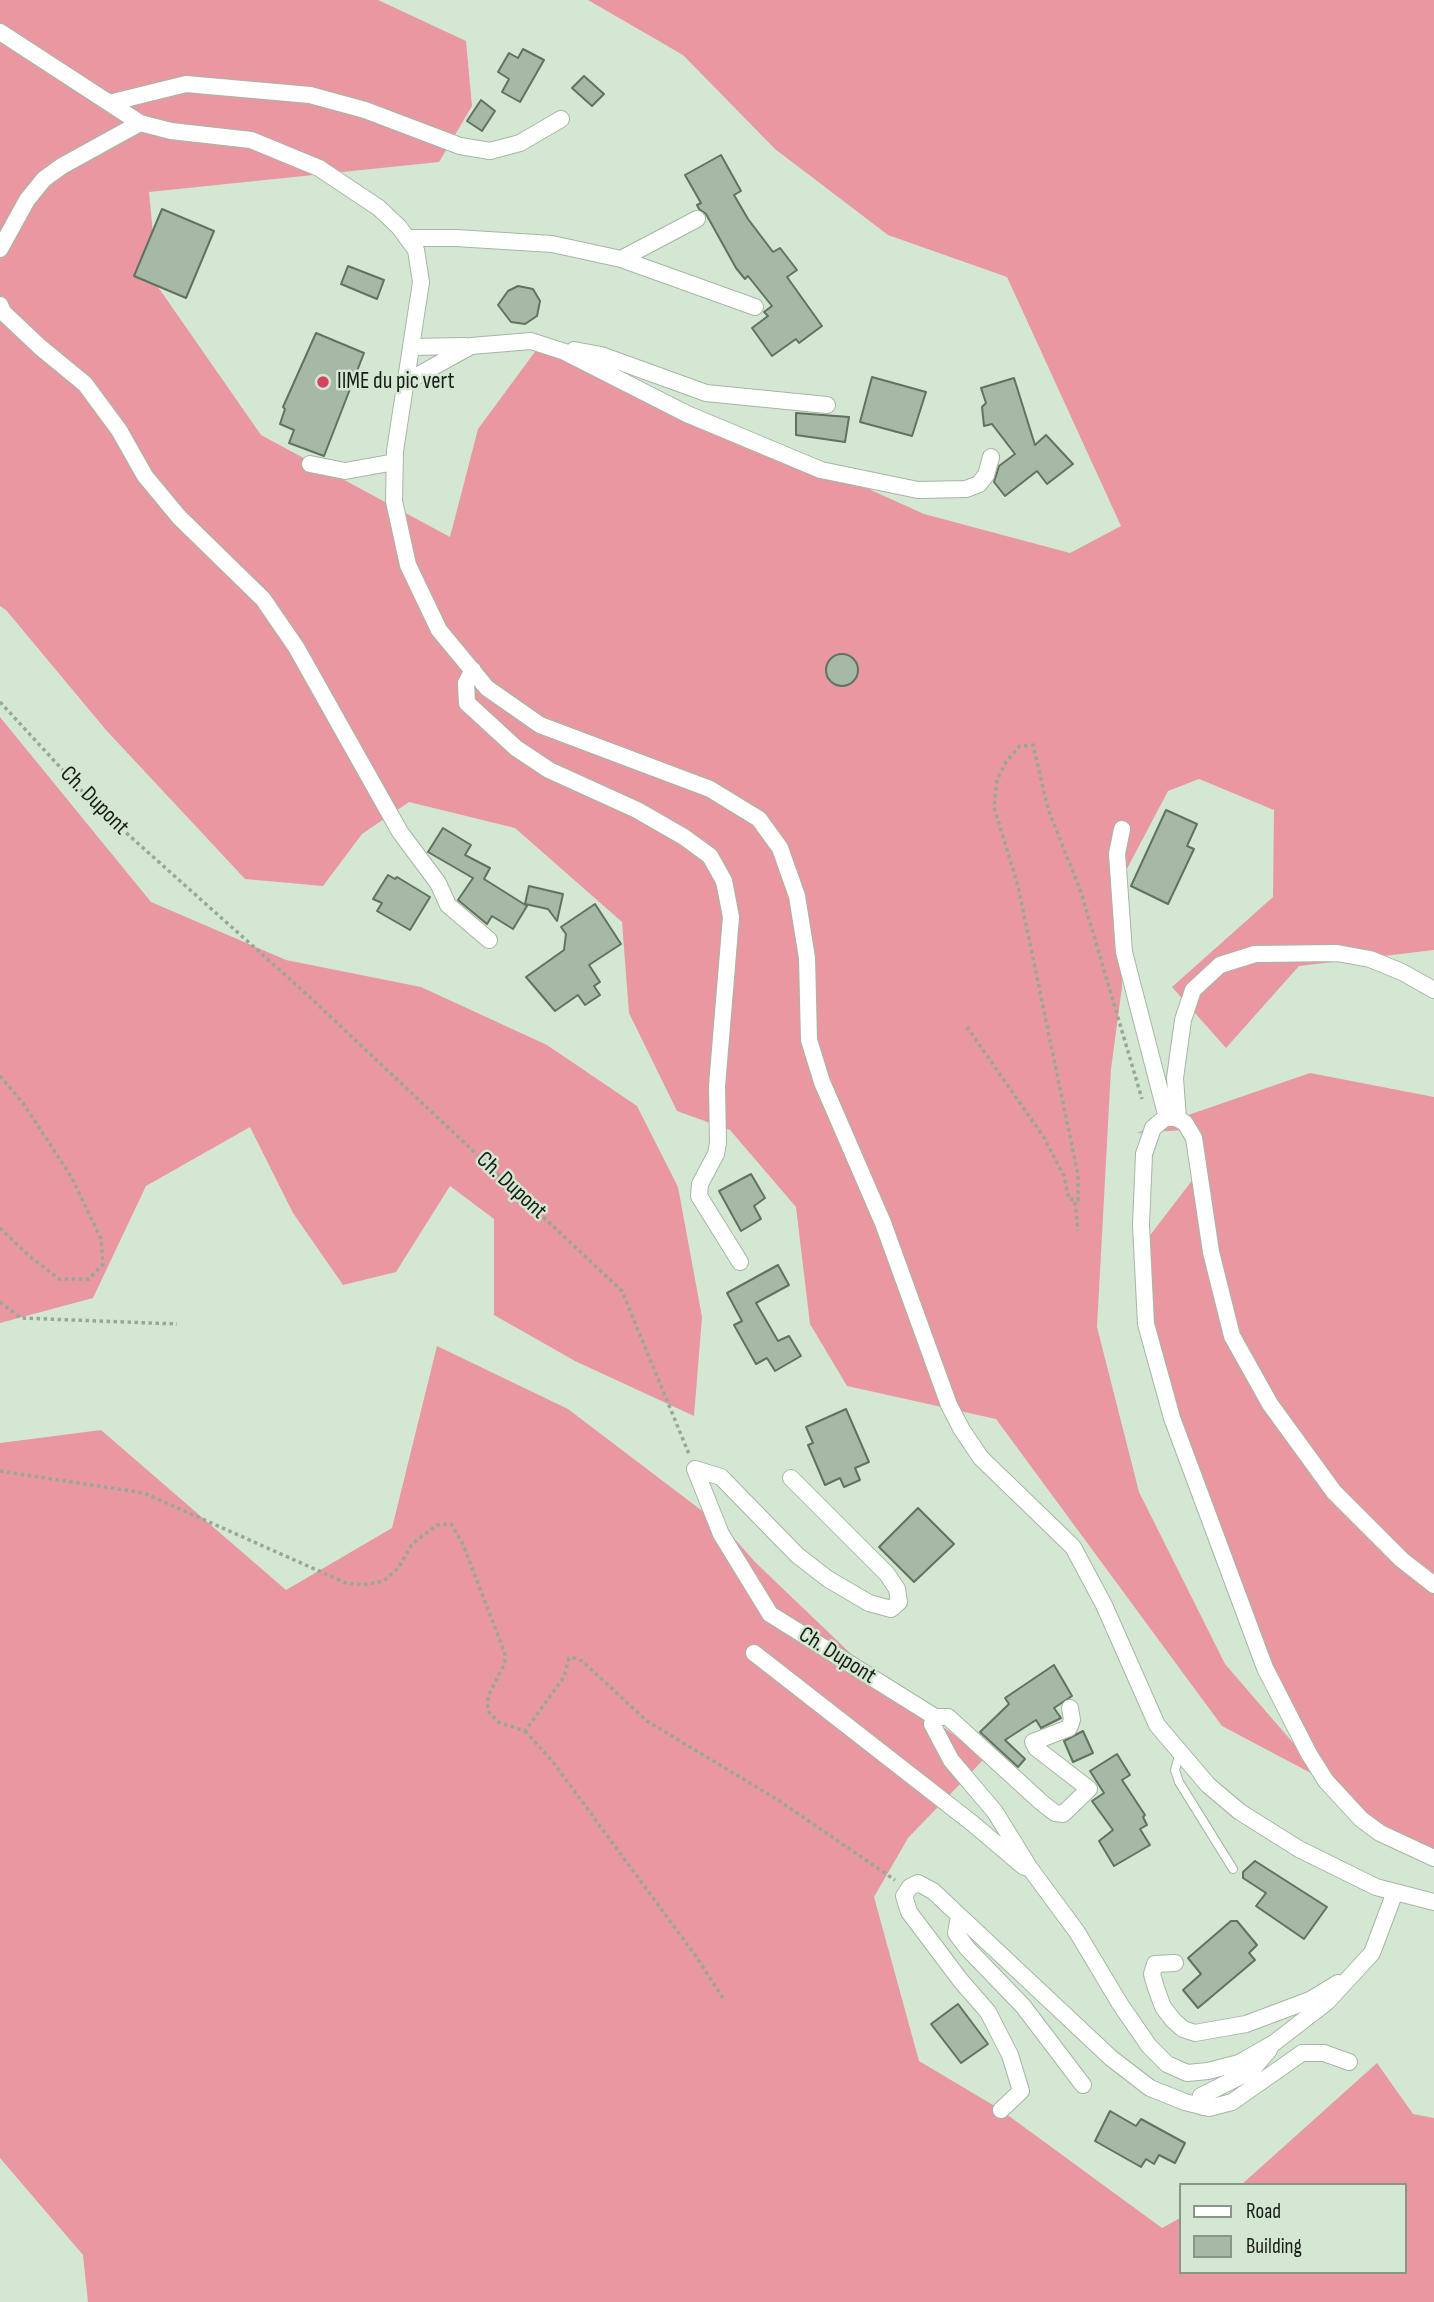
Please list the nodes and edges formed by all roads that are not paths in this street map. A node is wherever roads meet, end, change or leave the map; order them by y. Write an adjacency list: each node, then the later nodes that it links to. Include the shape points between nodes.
1 (0, 32): 2 (street)
2 (109, 103): 3 (street, via 186,84 310,95 365,110 460,146 490,150 520,143); 4 (street)
3 (561, 119)
4 (140, 123): 6 (street, via 251,140 319,168 379,208); 7 (street, via 44,179 26,200)
5 (697, 219): 8 (street)
6 (407, 238): 8 (street, via 552,244); 13 (street, via 416,250 421,282)
7 (0, 248)
8 (621, 259): 10 (street)
9 (0, 305): 21 (street, via 40,347 85,384 145,476 179,517 263,599 448,905)
10 (755, 307)
11 (531, 341): 12 (street); 15 (street, via 601,355 706,393); 16 (street, via 565,352 687,414 821,470 918,490 966,489 979,484)
12 (471, 346): 13 (street); 14 (street)
13 (411, 347): 14 (street)
14 (404, 383): 17 (street)
15 (827, 405)
16 (991, 457)
17 (395, 462): 18 (street, via 345,471); 19 (street, via 394,501 408,565 439,630)
18 (310, 464)
19 (473, 670): 24 (street, via 466,683 467,703 516,748 549,770 684,837 710,856 723,881 731,916 717,1086 718,1143 699,1196); 30 (street, via 487,688 540,725 710,789 759,819 780,848 797,896 807,958 809,1040 841,1131 883,1223 949,1405 981,1458 1073,1547 1157,1725)
20 (1122, 829): 23 (street, via 1117,854 1124,952)
21 (489, 940)
22 (1434, 990): 23 (street, via 1402,971 1337,953 1255,954 1220,965 1193,990)
23 (1168, 1120): 26 (street, via 1194,1138 1211,1252 1232,1336 1270,1404 1334,1492); 31 (street, via 1153,1128 1143,1154 1141,1225 1146,1324 1172,1418 1265,1668 1309,1754 1346,1804 1380,1833)
24 (740, 1262)
25 (791, 1478): 29 (street, Ch. Dupont, via 887,1574 899,1602 891,1609 869,1603 828,1579 797,1555 721,1476 695,1469 721,1534 770,1614)
26 (1434, 1586)
27 (754, 1653): 33 (street)
28 (1070, 1708): 29 (street, Ch. Dupont, via 1069,1728 1033,1742 1089,1789 1063,1814 1041,1802 948,1717)
29 (935, 1717): 33 (street, via 932,1724 951,1760 995,1812)
30 (1180, 1752): 32 (lane, via 1175,1770 1179,1782); 34 (street, via 1208,1785 1247,1817 1299,1849)
31 (1434, 1858)
32 (1233, 1869)
33 (1033, 1872): 39 (street, via 1077,1932 1119,2004 1167,2064 1187,2073 1208,2071 1239,2063)
34 (1395, 1892): 35 (street); 38 (street, via 1372,1953)
35 (1434, 1902)
36 (959, 1916): 41 (street, via 956,1933 967,1948 1023,2006); 42 (street, via 1111,2058 1150,2088); 43 (street, via 918,1883 904,1896 909,1912 988,2012 1010,2054 1021,2091)
37 (1175, 1963): 38 (street, via 1155,1964 1156,1988 1173,2020 1195,2033 1278,2013)
38 (1351, 1975): 39 (street, via 1327,2002)
39 (1274, 2043): 42 (street, via 1251,2071 1200,2096)
40 (1349, 2062): 42 (street, via 1324,2053 1302,2053 1232,2102)
41 (1083, 2085)
42 (1203, 2107)
43 (1001, 2110)

